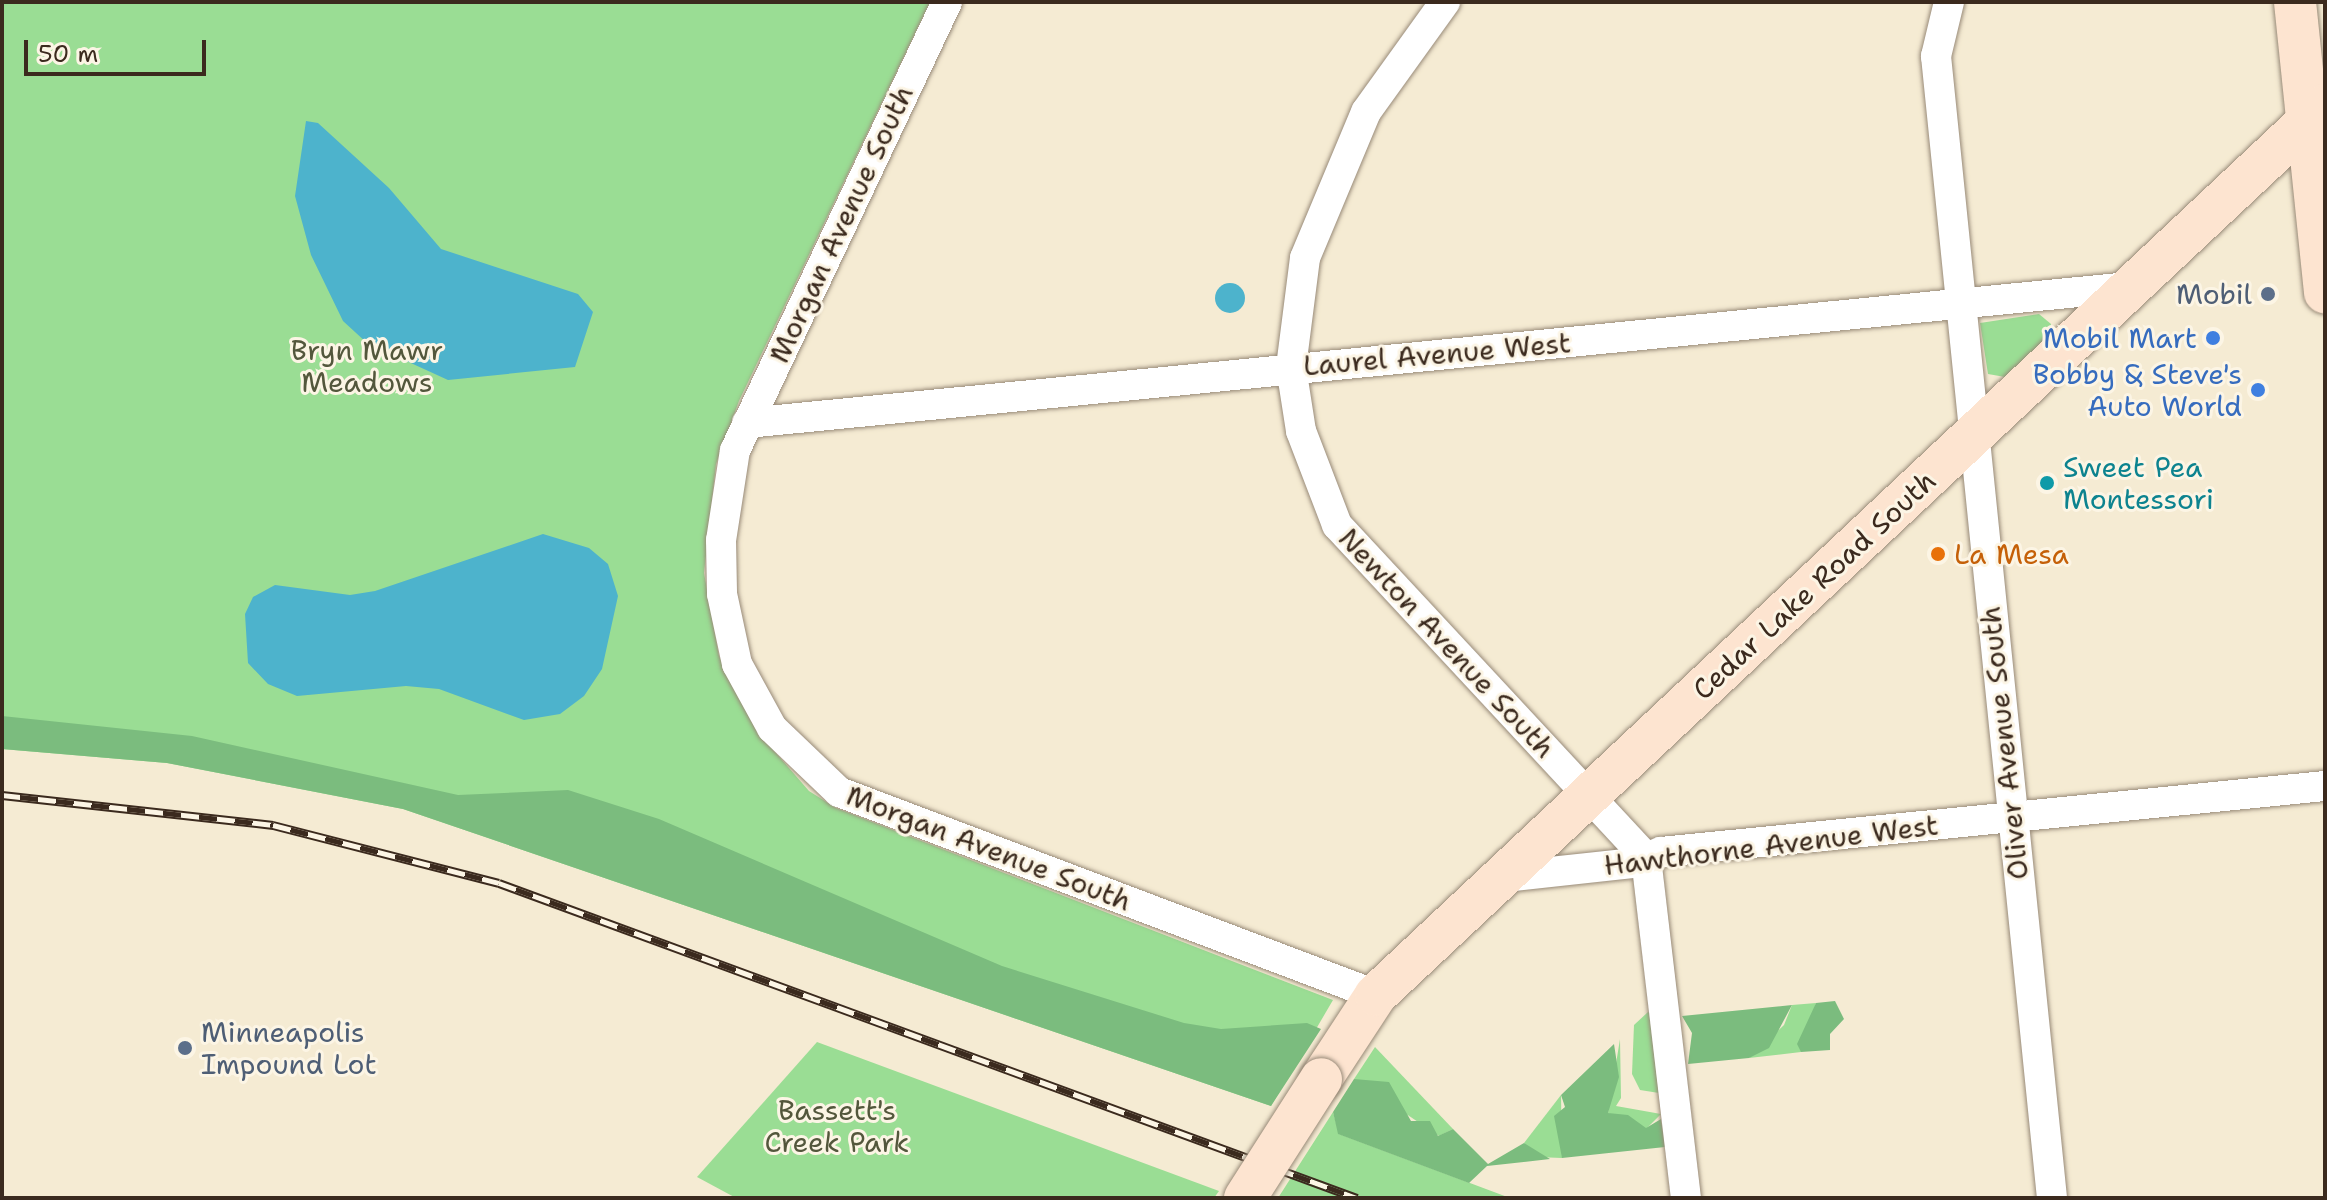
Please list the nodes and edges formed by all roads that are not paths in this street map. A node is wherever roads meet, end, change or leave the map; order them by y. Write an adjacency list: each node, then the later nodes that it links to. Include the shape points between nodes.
1 (947, 2): 10 (street, Morgan Avenue South)
2 (1445, 2): 9 (street, Newton Avenue South, via 1373,100 1342,162 1305,258)
3 (1949, 2): 8 (street, Oliver Avenue South, via 1936,56)
4 (2295, 2): 5 (street)
5 (2316, 111): 6 (street, Cedar Lake Road South); 7 (street)
6 (2128, 287): 8 (street, Laurel Avenue West); 11 (street, Cedar Lake Road South)
7 (2325, 292)
8 (1959, 303): 9 (street, Laurel Avenue West); 11 (street, Oliver Avenue South)
9 (1291, 367): 10 (street, Laurel Avenue West); 13 (street, Newton Avenue South, via 1314,480 1337,525)
10 (747, 423): 17 (street, Morgan Avenue South, via 726,483 727,625 748,687 803,763 839,792)
11 (1972, 435): 13 (street, Cedar Lake Road South); 14 (street, Oliver Avenue South)
12 (2325, 786): 14 (street, Hawthorne Avenue West)
13 (1589, 796): 15 (street, Newton Avenue South); 16 (street, Cedar Lake Road South)
14 (2013, 816): 15 (street, Hawthorne Avenue West); 20 (street, Oliver Avenue South)
15 (1646, 858): 16 (street, Hawthorne Avenue West); 19 (street)
16 (1504, 877): 17 (street, Cedar Lake Road South)
17 (1376, 995): 18 (street, Cedar Lake Road South, bridge)
18 (1245, 1198)
19 (1686, 1198)
20 (2052, 1198)

